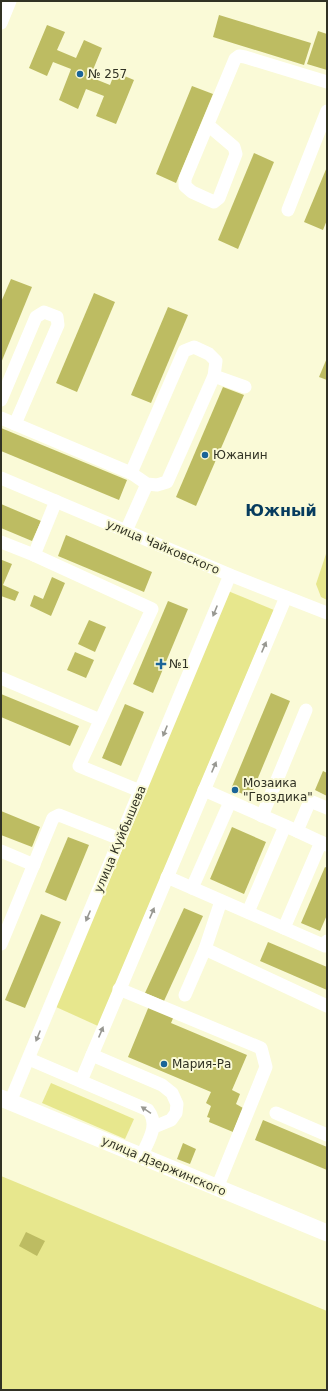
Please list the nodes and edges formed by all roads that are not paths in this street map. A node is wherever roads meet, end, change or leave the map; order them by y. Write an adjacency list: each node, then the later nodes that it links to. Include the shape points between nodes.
1 (10, 1): 2 (street)
2 (1, 23)
3 (327, 82): 5 (street, via 239,56 235,59)
4 (327, 111): 6 (street)
5 (208, 125): 5 (street, via 185,186 214,202 220,198 236,154 234,147)
6 (288, 210)
7 (214, 376): 8 (street); 12 (street, via 216,361 209,354 194,347 184,351); 14 (street, via 167,482)
8 (245, 387)
9 (1, 400): 11 (street, via 36,317 44,312 57,317 58,325)
10 (1, 418): 11 (street)
11 (15, 424): 12 (street)
12 (131, 472): 14 (street)
13 (1, 478): 15 (street, улица Чайковского)
14 (147, 484): 16 (street)
15 (56, 501): 16 (street, улица Чайковского); 18 (street)
16 (126, 531): 19 (street, улица Чайковского)
17 (1, 542): 18 (street)
18 (34, 555): 24 (street, via 152,609)
19 (230, 575): 20 (street, улица Чайковского); 26 (street, улица Куйбышева, one-way to 26)
20 (286, 597): 21 (street, улица Чайковского); 25 (street, one-way to 20)
21 (327, 613)
22 (1, 678): 24 (street)
23 (306, 710): 29 (street)
24 (100, 720): 26 (street, via 79,766)
25 (204, 790): 27 (street); 35 (street)
26 (140, 792): 31 (street, улица Куйбышева)
27 (230, 802): 29 (street); 36 (street)
28 (327, 808): 30 (street, via 310,801)
29 (262, 816): 30 (street)
30 (291, 828): 32 (street); 38 (street)
31 (120, 839): 34 (street, via 59,815 53,818); 47 (street, улица Куйбышева, one-way to 47)
32 (324, 844): 39 (street)
33 (1, 851): 34 (street)
34 (34, 865): 41 (street)
35 (167, 877): 36 (street); 43 (street, one-way to 35)
36 (192, 888): 37 (street)
37 (221, 901): 38 (street); 42 (street)
38 (248, 912): 39 (street)
39 (284, 928): 40 (street, via 325,946)
40 (327, 941)
41 (1, 944)
42 (205, 949): 44 (street); 45 (street)
43 (119, 989): 46 (street, one-way to 43); 54 (street, via 261,1048 266,1067)
44 (185, 995)
45 (327, 1006)
46 (92, 1055): 48 (street); 51 (street, via 162,1085 172,1093 177,1104 176,1113 170,1120)
47 (29, 1059): 48 (street); 49 (street, улица Куйбышева)
48 (81, 1081): 51 (street, one-way to 48, via 153,1116 148,1110)
49 (6, 1100): 53 (main road, улица Дзержинского)
50 (276, 1113): 52 (street)
51 (154, 1127): 53 (street)
52 (327, 1135)
53 (141, 1156): 54 (main road, улица Дзержинского)
54 (217, 1188): 55 (main road, улица Дзержинского)
55 (327, 1233)

